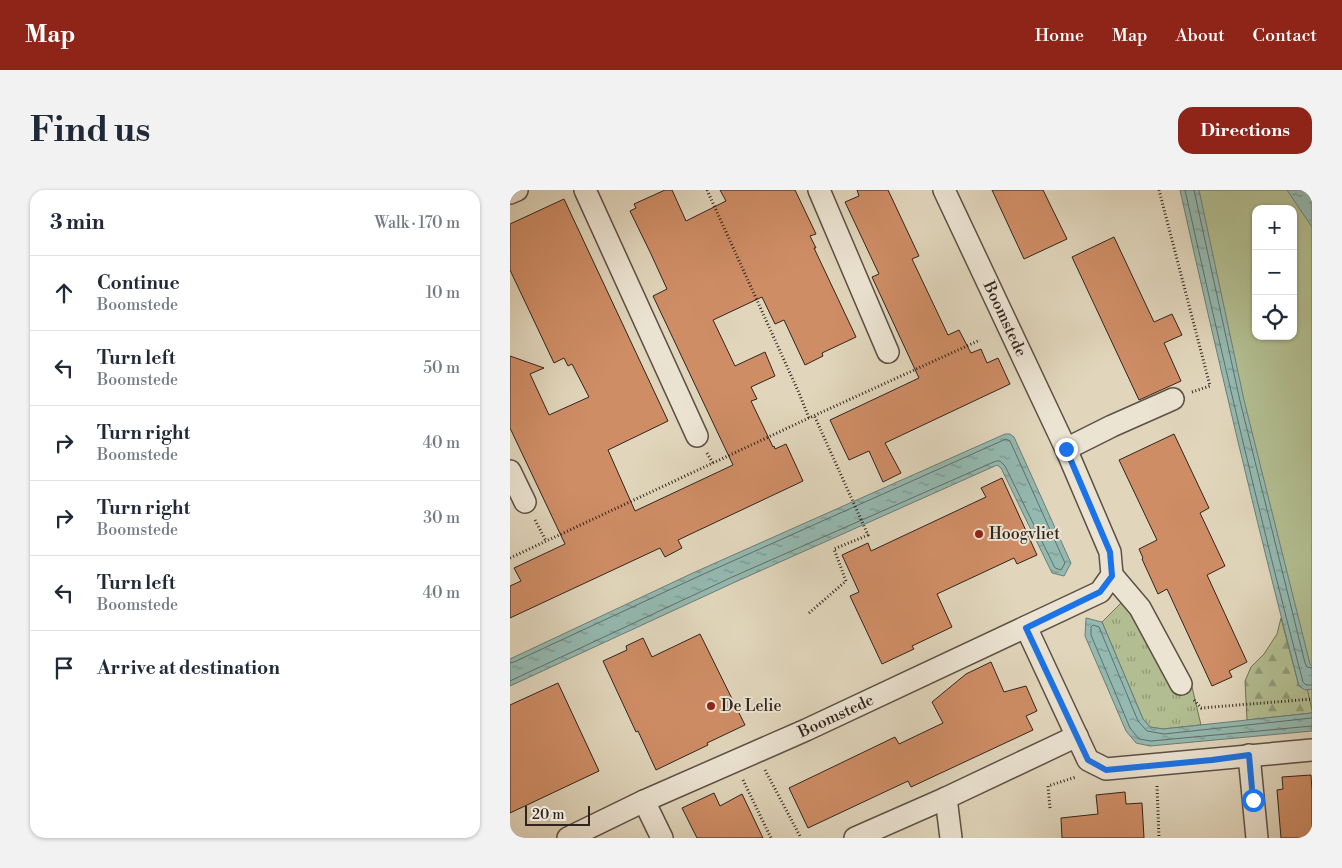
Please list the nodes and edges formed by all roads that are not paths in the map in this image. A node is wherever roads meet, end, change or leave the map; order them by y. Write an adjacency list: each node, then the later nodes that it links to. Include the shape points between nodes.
1 (517, 190): 5 (street)
2 (585, 190): 8 (street)
3 (819, 190): 6 (street)
4 (944, 190): 9 (street, Boomstede)
5 (510, 193)
6 (888, 352)
7 (1173, 399): 9 (street)
8 (697, 436)
9 (1066, 449): 12 (street, Boomstede, via 1110,552)
10 (510, 471): 11 (street)
11 (525, 502)
12 (1106, 584): 13 (street, Boomstede); 14 (street, via 1140,608)
13 (1026, 628): 15 (street); 19 (street, Boomstede)
14 (1181, 684)
15 (1077, 736): 17 (street, via 1088,760 1106,770); 18 (street)
16 (1312, 750): 17 (street)
17 (1249, 755): 24 (street)
18 (946, 798): 22 (street); 23 (street)
19 (644, 801): 20 (street, Boomstede); 21 (street)
20 (568, 838)
21 (662, 838)
22 (855, 838)
23 (951, 838)
24 (1257, 838)

